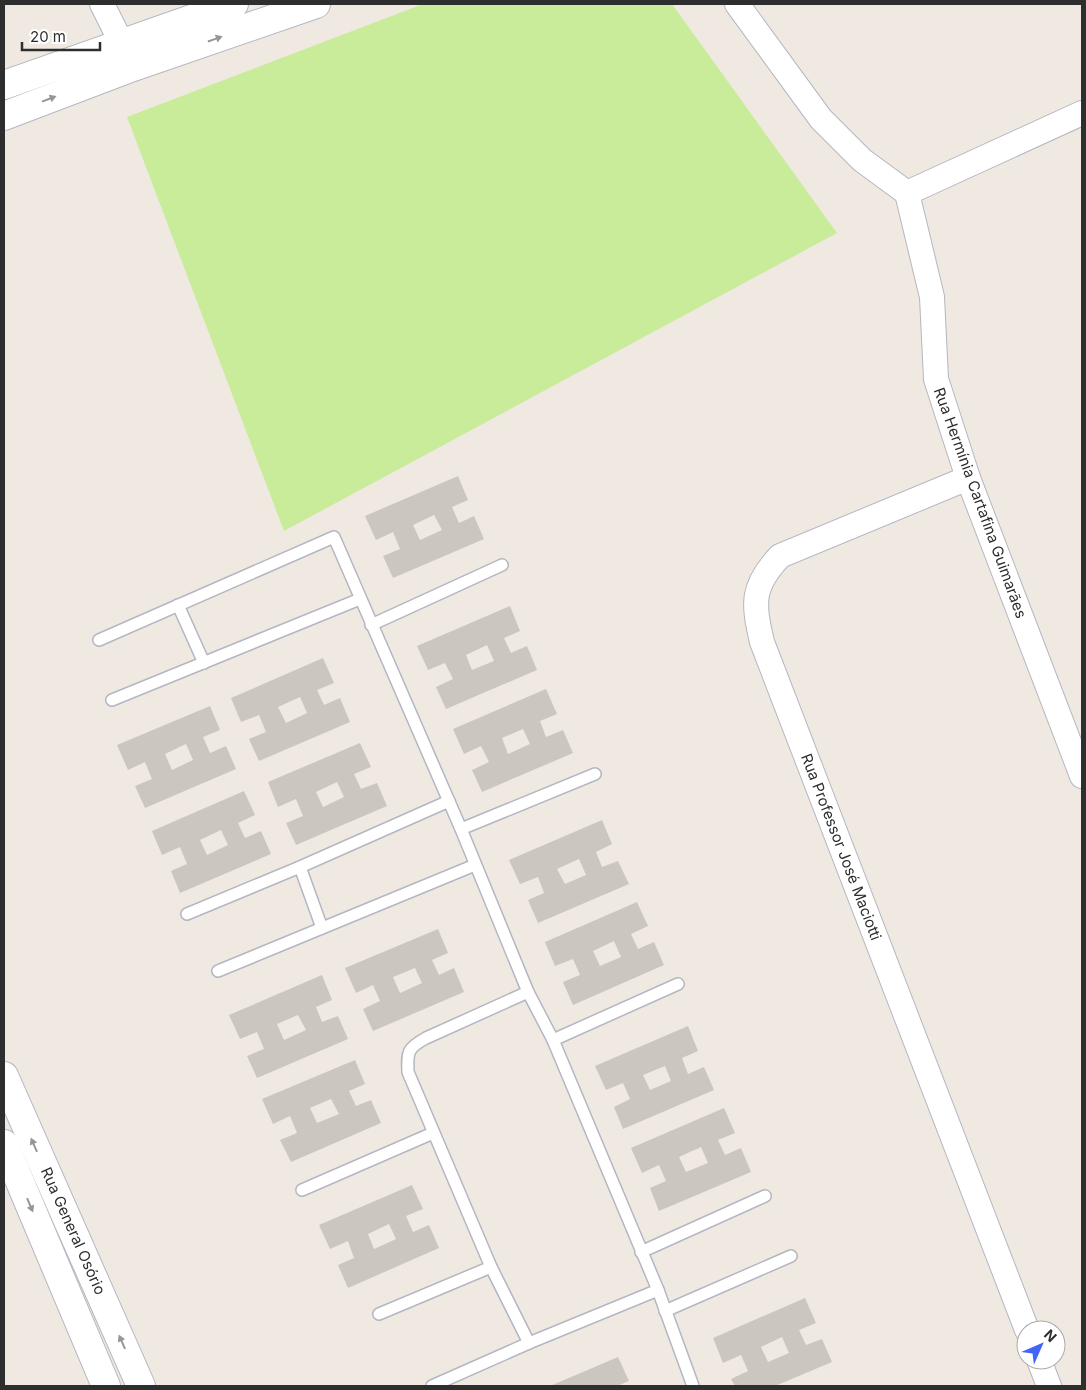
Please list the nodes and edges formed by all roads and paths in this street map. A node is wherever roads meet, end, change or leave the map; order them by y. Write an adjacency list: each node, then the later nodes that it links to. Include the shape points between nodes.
1 (102, 4): 5 (street)
2 (234, 4): 5 (street)
3 (316, 4): 6 (street, one-way to 3)
4 (737, 4): 10 (street, via 821,119 862,160)
5 (122, 43): 6 (street); 7 (street)
6 (133, 67): 9 (street, one-way to 6)
7 (4, 85)
8 (1082, 113): 10 (street)
9 (4, 116)
10 (907, 193): 11 (street, Rua Hermínia Cartafina Guimarães, via 932,297 936,379)
11 (968, 478): 20 (street, Rua Hermínia Cartafina Guimarães); 42 (street, Rua Professor José Maciotti, via 780,556 759,583 756,618 762,642)
12 (502, 565): 15 (lane)
13 (360, 599): 14 (lane, via 334,537); 15 (lane); 17 (lane)
14 (178, 605): 16 (lane); 17 (lane)
15 (372, 625): 21 (lane)
16 (99, 640)
17 (204, 663): 18 (lane)
18 (112, 700)
19 (595, 774): 22 (lane)
20 (1082, 776)
21 (449, 801): 22 (lane); 24 (lane)
22 (461, 829): 23 (lane)
23 (475, 865): 26 (lane); 29 (lane)
24 (300, 868): 25 (lane); 26 (lane)
25 (187, 914)
26 (322, 928): 27 (lane)
27 (218, 971)
28 (678, 984): 30 (lane)
29 (528, 992): 30 (lane); 32 (lane, via 412,1046 407,1055 408,1072)
30 (553, 1040): 36 (lane)
31 (4, 1076): 46 (street, Rua General Osório, one-way to 31)
32 (433, 1133): 34 (lane); 38 (lane)
33 (4, 1144): 45 (street, Rua General Osório, one-way to 45)
34 (302, 1190)
35 (765, 1196): 36 (lane)
36 (642, 1252): 39 (lane)
37 (791, 1256): 40 (lane)
38 (491, 1267): 41 (lane); 43 (lane)
39 (658, 1290): 40 (lane); 43 (lane)
40 (666, 1311): 48 (lane)
41 (379, 1314)
42 (1024, 1320)
43 (529, 1343): 47 (lane)
44 (1043, 1370): 49 (street)
45 (106, 1386)
46 (142, 1386)
47 (432, 1386)
48 (693, 1386)
49 (1049, 1386)

